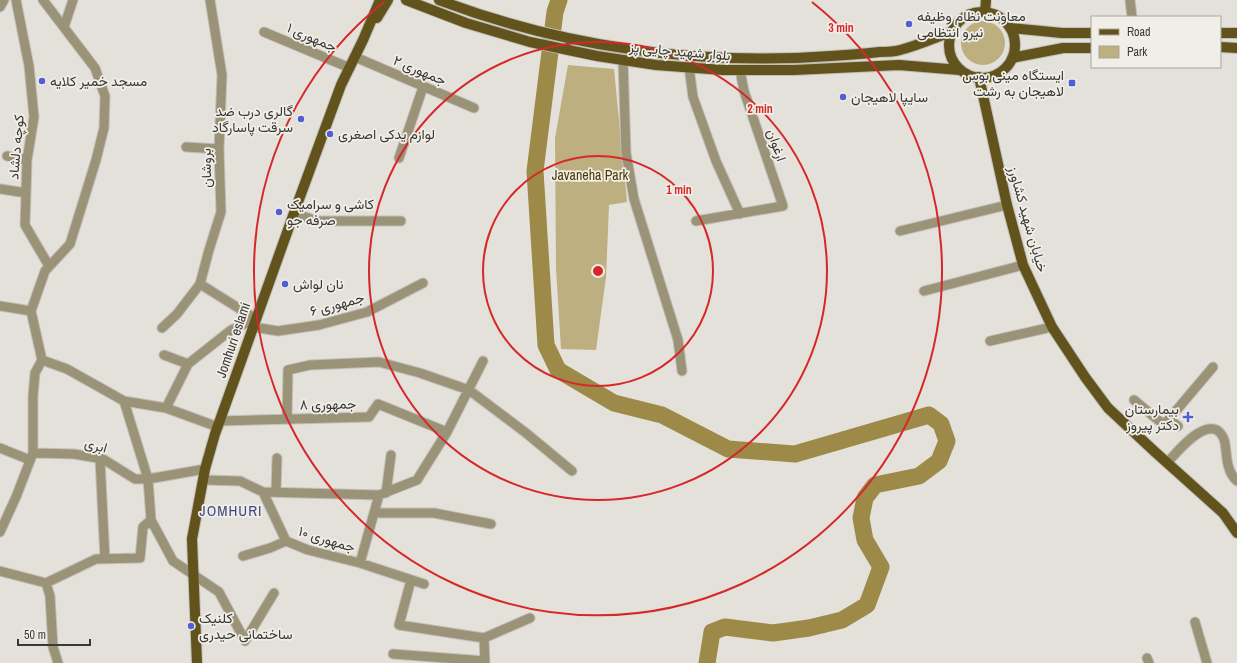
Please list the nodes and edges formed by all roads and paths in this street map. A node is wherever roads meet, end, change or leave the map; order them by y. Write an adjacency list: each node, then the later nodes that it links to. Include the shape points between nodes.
1 (4, 0): 12 (street)
2 (16, 0): 40 (street, کوچه دلشاد, via 29,66 34,117)
3 (43, 0): 15 (street)
4 (73, 0): 15 (street)
5 (210, 0): 37 (street, بروشان, via 222,75)
6 (380, 0): 22 (main road)
7 (388, 0): 22 (main road)
8 (406, 0): 28 (main road, بلوار شهید چایی پز, via 466,23 530,42)
9 (439, 0): 18 (main road, بلوار شهید چایی پز, via 532,30 577,40 658,53 723,59 794,59 899,51)
10 (986, 0): 13 (main road)
11 (1130, 0): 14 (street)
12 (0, 7)
13 (985, 12): 16 (main road, via 1003,20); 18 (main road, via 965,17)
14 (1132, 16)
15 (64, 28): 50 (street, via 95,68 105,96 104,128 70,244)
16 (1010, 28): 19 (main road); 27 (main road, via 1014,37)
17 (264, 32): 29 (street, جمهوری ۱)
18 (951, 32): 32 (main road, via 950,52 953,62)
19 (1091, 33)
20 (1221, 33): 21 (main road)
21 (1237, 33)
22 (363, 40): 26 (main road, Jomhuri eslami)
23 (1221, 47): 25 (main road)
24 (1091, 48): 27 (main road, via 1063,48)
25 (1237, 48)
26 (355, 57): 29 (main road, Jomhuri eslami); 34 (street, جمهوری ۲)
27 (1012, 58): 33 (main road, via 999,73)
28 (623, 60): 30 (main road, بلوار شهید چایی پز); 65 (street, via 626,153 633,191 678,340)
29 (350, 68): 44 (main road, Jomhuri eslami, via 341,85)
30 (689, 68): 31 (main road, بلوار شهید چایی پز); 45 (street, via 693,96 716,161)
31 (740, 70): 32 (main road, بلوار شهید چایی پز, via 899,65); 45 (street, ارغوان, via 744,91 783,206)
32 (960, 70): 33 (main road)
33 (979, 78): 43 (main road, خیابان شهید کشاورز)
34 (423, 87): 35 (street, جمهوری ۲); 39 (street)
35 (474, 108)
36 (186, 147): 37 (street)
37 (219, 149): 52 (street, بروشان, via 221,212)
38 (7, 156): 40 (street)
39 (399, 158)
40 (27, 160): 42 (street, کوچه دلشاد)
41 (1, 189): 42 (street)
42 (26, 193): 50 (street, کوچه دلشاد, via 25,225)
43 (1007, 205): 48 (street); 49 (main road, خیابان شهید کشاورز)
44 (294, 213): 46 (street, via 317,221); 56 (main road, Jomhuri eslami)
45 (740, 214): 47 (street)
46 (401, 221)
47 (696, 221)
48 (900, 231)
49 (1023, 265): 53 (street); 57 (main road, خیابان شهید کشاورز)
50 (49, 266): 55 (street)
51 (423, 283): 56 (street, جمهوری ۶, via 367,312 326,323 278,331)
52 (200, 284): 56 (street); 58 (street, via 177,314)
53 (924, 291)
54 (0, 306): 55 (street)
55 (31, 311): 61 (street)
56 (254, 323): 63 (street, via 231,330); 72 (main road, Jomhuri eslami)
57 (1052, 327): 59 (street); 80 (main road, خیابان شهید کشاورز, via 1108,408)
58 (162, 328)
59 (990, 341)
60 (164, 355): 63 (street)
61 (42, 360): 68 (street, via 67,369); 77 (street, via 35,373)
62 (483, 361): 66 (street)
63 (188, 364): 69 (street)
64 (1213, 367): 71 (street)
65 (682, 371)
66 (469, 390): 70 (street, via 379,362 310,365 288,370); 74 (street); 82 (street)
67 (1134, 400): 71 (street, via 1164,425)
68 (124, 401): 69 (street); 83 (street)
69 (166, 408): 72 (street)
70 (287, 419): 72 (street, جمهوری ۸); 74 (street, جمهوری ۸, via 369,417 378,404)
71 (1169, 419): 73 (street)
72 (219, 424): 81 (main road, Jomhuri eslami)
73 (1178, 426)
74 (448, 432): 88 (street, via 417,480)
75 (0, 448): 77 (street)
76 (391, 455): 88 (street)
77 (32, 457): 79 (street, ابری, via 74,454); 92 (street)
78 (277, 458): 87 (street)
79 (100, 459): 83 (street, ابری, via 135,479); 96 (street)
80 (1167, 462): 85 (street, via 1198,433 1206,429 1217,430 1225,441 1229,468); 93 (main road, خیابان شهید کشاورز, via 1223,513)
81 (205, 469): 83 (street); 84 (main road, Jomhuri eslami)
82 (572, 471)
83 (148, 479): 90 (street)
84 (203, 480): 86 (street, via 240,481); 99 (main road, Jomhuri eslami, via 192,539)
85 (1237, 481)
86 (263, 492): 87 (street); 94 (street, جمهوری ۱۰)
87 (276, 492): 88 (street)
88 (383, 494): 89 (street)
89 (374, 513): 91 (street, via 434,513); 97 (street)
90 (151, 520): 96 (street, via 143,527 140,558); 99 (street, via 173,561)
91 (491, 524)
92 (0, 532)
93 (1237, 533)
94 (286, 540): 95 (street); 97 (street, جمهوری ۱۰, via 308,550)
95 (243, 556)
96 (105, 559): 101 (street, via 96,559)
97 (360, 563): 100 (street, جمهوری ۱۰)
98 (0, 571): 101 (street)
99 (194, 575): 103 (street, via 219,592 245,641); 110 (main road, Jomhuri eslami)
100 (411, 580): 102 (street, جمهوری ۱۰); 106 (street, via 399,625)
101 (46, 583): 109 (street, via 50,596 53,647)
102 (424, 584)
103 (274, 593)
104 (530, 618): 106 (street)
105 (1194, 622): 111 (street)
106 (484, 638): 108 (street)
107 (393, 654): 108 (street)
108 (485, 662)
109 (58, 663)
110 (197, 663)
111 (1207, 663)

